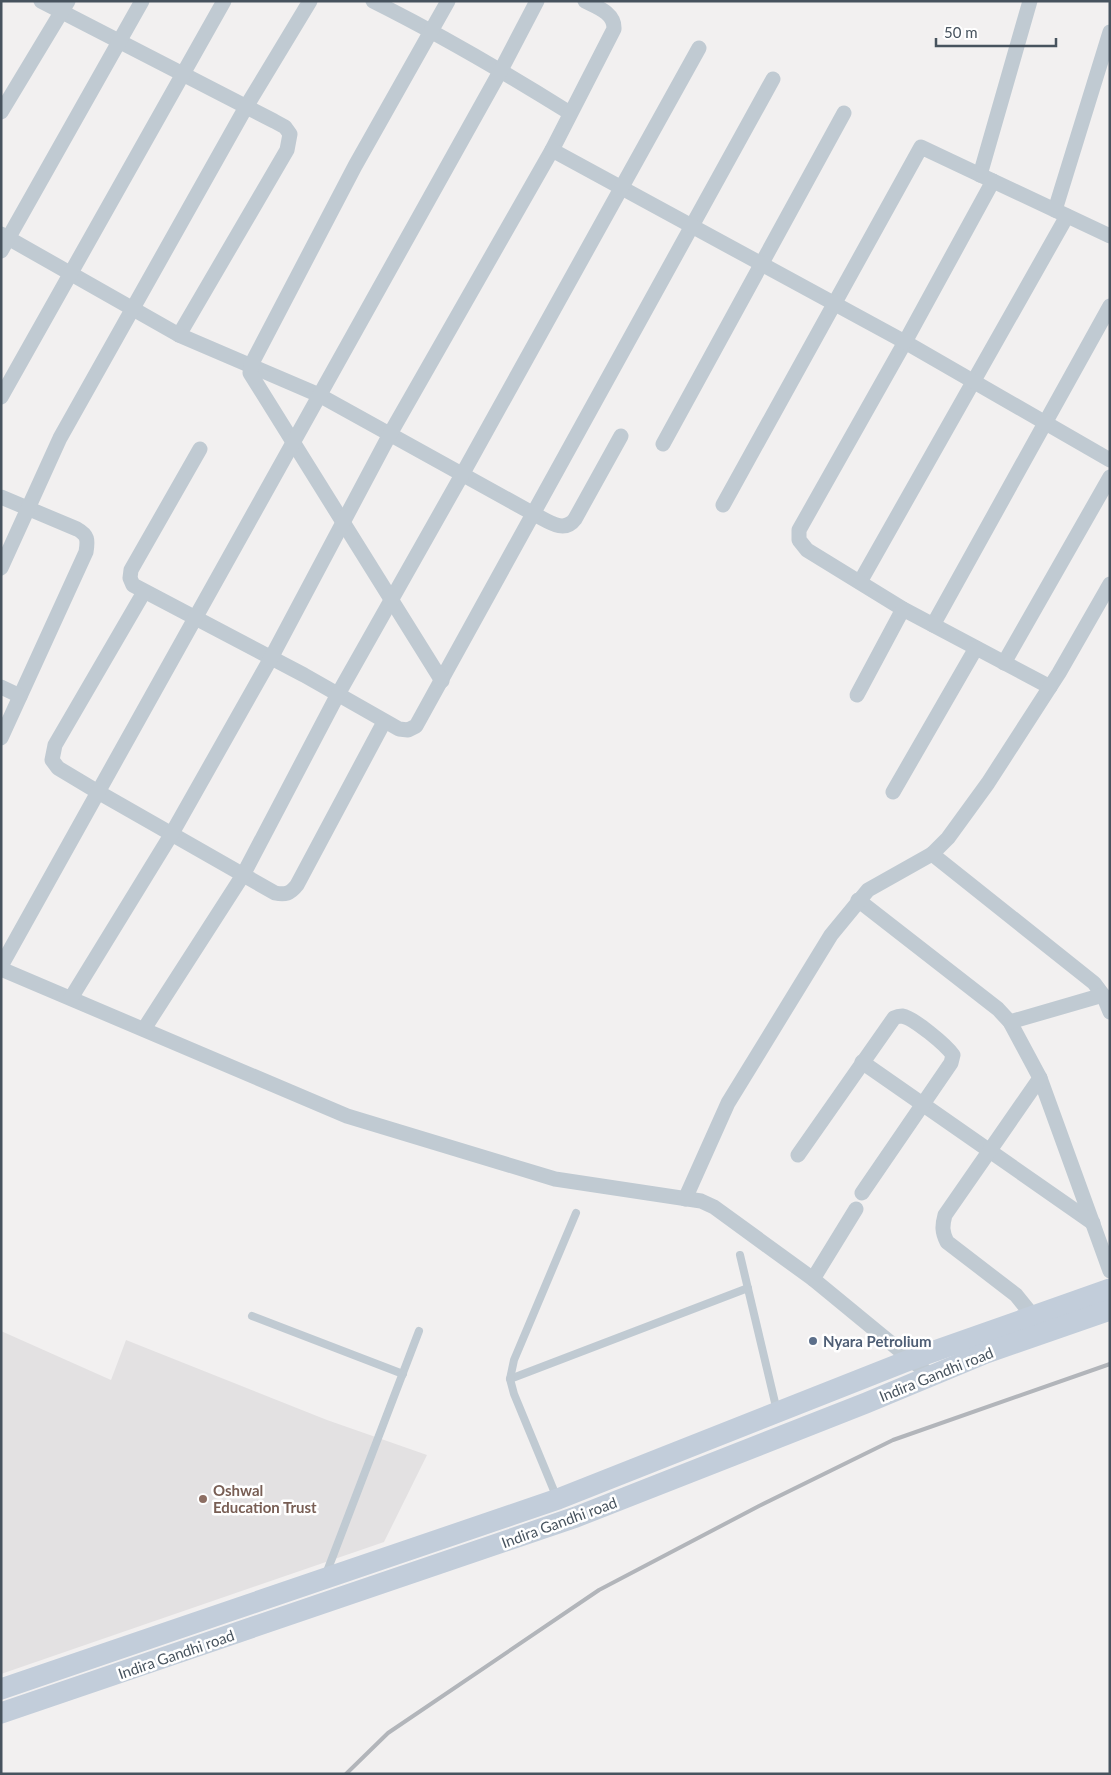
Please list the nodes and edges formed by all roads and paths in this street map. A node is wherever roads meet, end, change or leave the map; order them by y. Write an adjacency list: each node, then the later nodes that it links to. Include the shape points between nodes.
1 (41, 1): 10 (street)
2 (142, 1): 13 (street)
3 (224, 1): 16 (street)
4 (310, 1): 18 (street)
5 (373, 1): 11 (street)
6 (448, 1): 11 (street)
7 (537, 1): 15 (street)
8 (585, 1): 20 (street, via 610,15 615,22)
9 (1030, 1): 23 (street)
10 (65, 7): 13 (street); 19 (street)
11 (432, 31): 15 (street); 36 (street, via 351,174)
12 (1110, 32): 25 (street)
13 (118, 42): 16 (street); 28 (street)
14 (699, 48): 24 (street)
15 (501, 70): 20 (street); 38 (street)
16 (182, 76): 18 (street); 30 (street)
17 (773, 79): 26 (street)
18 (246, 107): 33 (street); 34 (street, via 285,127 290,141)
19 (1, 112)
20 (570, 113): 22 (street)
21 (844, 113): 29 (street)
22 (552, 150): 24 (street); 41 (street)
23 (987, 178): 25 (street); 31 (street, via 921,147); 35 (street)
24 (619, 188): 26 (street); 47 (street)
25 (1061, 213): 27 (street); 37 (street)
26 (691, 227): 29 (street); 52 (street)
27 (1110, 236)
28 (3, 241): 30 (street)
29 (762, 265): 31 (street); 44 (street)
30 (70, 274): 33 (street); 39 (street)
31 (834, 304): 35 (street); 50 (street)
32 (1110, 306): 40 (street)
33 (132, 310): 34 (street); 51 (street, via 60,438)
34 (179, 335): 36 (street)
35 (905, 342): 37 (street); 55 (street, via 799,530 799,540 807,550)
36 (251, 365): 38 (street); 43 (street, via 252,380)
37 (972, 381): 40 (street); 55 (street)
38 (319, 395): 41 (street); 43 (street)
39 (1, 397)
40 (1046, 423): 46 (street); 61 (street)
41 (390, 434): 47 (street); 53 (street)
42 (621, 436): 52 (street, via 570,525 562,527)
43 (294, 441): 53 (street); 60 (street)
44 (663, 444)
45 (200, 449): 57 (street, via 131,570 133,585)
46 (1110, 460)
47 (463, 474): 52 (street); 58 (street)
48 (1110, 477): 64 (street)
49 (1, 497): 51 (street)
50 (723, 505)
51 (29, 509): 54 (street); 69 (street, via 77,529 85,534 88,541 86,552)
52 (534, 514): 65 (street)
53 (344, 521): 58 (street); 63 (street)
54 (1, 568)
55 (860, 582): 59 (street)
56 (1110, 584): 66 (street)
57 (144, 592): 60 (street); 73 (street, via 52,752 52,760 58,768)
58 (391, 599): 65 (street); 70 (street)
59 (903, 609): 61 (street); 68 (street)
60 (196, 618): 63 (street); 73 (street)
61 (933, 625): 62 (street)
62 (976, 648): 64 (street); 74 (street)
63 (271, 658): 70 (street); 75 (street)
64 (1004, 663): 66 (street)
65 (442, 681): 71 (street, via 416,726 408,730 399,729)
66 (1050, 687): 76 (street, via 979,796)
67 (1, 688): 69 (street)
68 (857, 695)
69 (20, 696): 72 (street)
70 (337, 696): 71 (street); 77 (street)
71 (384, 722): 77 (street, via 291,893 275,893)
72 (1, 738)
73 (98, 792): 75 (street); 79 (street)
74 (893, 792)
75 (171, 835): 77 (street); 81 (street)
76 (932, 854): 78 (street, via 877,883); 80 (street, via 1083,974)
77 (243, 875): 84 (street)
78 (858, 900): 83 (street, via 998,1009); 91 (street, via 831,935 728,1103)
79 (1, 968): 81 (street)
80 (1103, 995): 82 (street); 83 (street)
81 (71, 998): 84 (street)
82 (1110, 1012)
83 (1010, 1022): 86 (street)
84 (144, 1029): 91 (street, via 347,1116 555,1179)
85 (862, 1062): 87 (street); 87 (street, via 894,1018 902,1016 912,1021 948,1047 953,1055 951,1063); 89 (street)
86 (1040, 1078): 88 (street); 94 (street)
87 (922, 1104): 88 (street); 90 (street)
88 (989, 1152): 94 (street); 102 (street, via 945,1215 943,1234 947,1242 1016,1295)
89 (798, 1155)
90 (862, 1193)
91 (685, 1199): 97 (street, via 714,1207)
92 (856, 1209): 97 (street)
93 (576, 1213): 107 (lane, via 514,1360)
94 (1092, 1223): 96 (street)
95 (740, 1255): 98 (lane)
96 (1110, 1271)
97 (813, 1279): 104 (street)
98 (748, 1288): 107 (lane); 108 (lane)
99 (1110, 1289): 102 (main road, Indira Gandhi road)
100 (1110, 1310): 106 (main road, Indira Gandhi road, via 986,1353)
101 (252, 1316): 105 (lane)
102 (1033, 1316): 104 (main road, Indira Gandhi road)
103 (419, 1331): 105 (lane)
104 (912, 1359): 106 (street); 108 (main road, Indira Gandhi road)
105 (403, 1374): 110 (lane)
106 (931, 1376): 112 (main road, Indira Gandhi road, via 576,1517)
107 (510, 1379): 109 (lane)
108 (778, 1412): 109 (main road, Indira Gandhi road)
109 (558, 1499): 110 (main road, Indira Gandhi road)
110 (324, 1581): 111 (main road, Indira Gandhi road)
111 (1, 1689)
112 (1, 1713)

